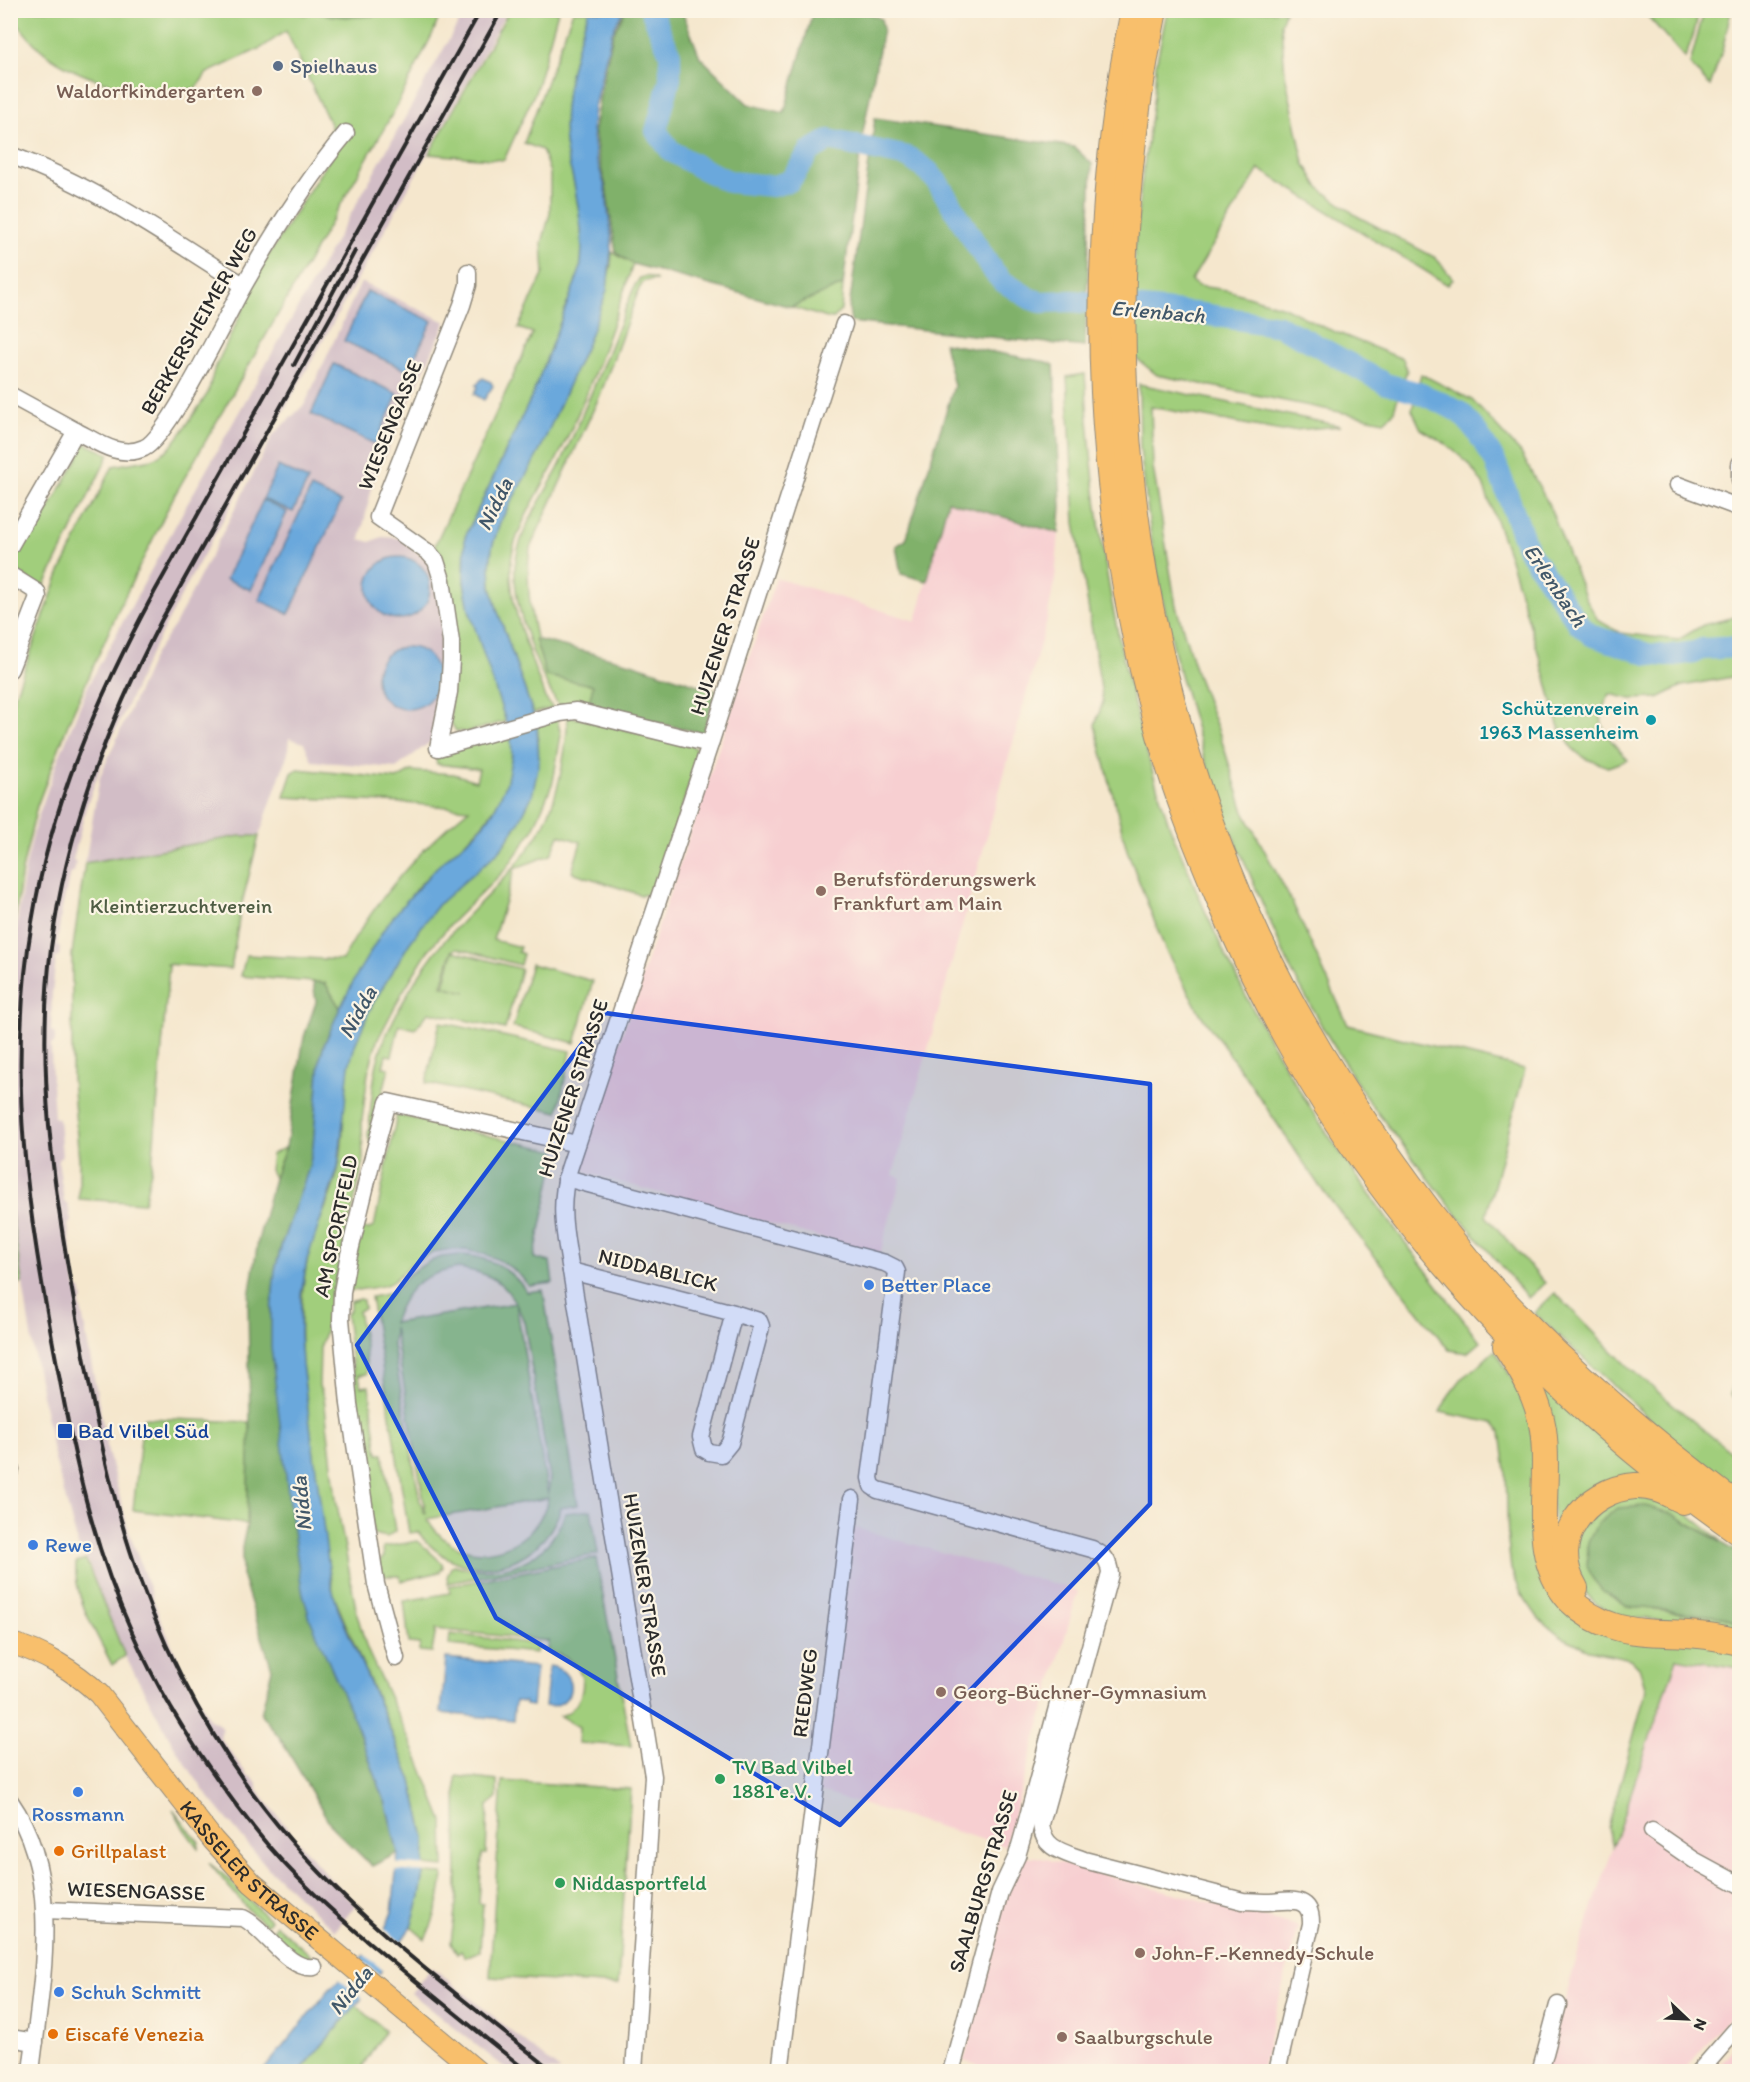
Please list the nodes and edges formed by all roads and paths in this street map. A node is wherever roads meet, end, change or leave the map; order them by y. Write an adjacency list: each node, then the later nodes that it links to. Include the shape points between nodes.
1 (1134, 10): 7 (highway, via 1110,163 1104,230)
2 (1154, 10): 7 (highway)
3 (346, 133): 6 (street, BERKERSHEIMER WEG, via 308,182)
4 (10, 155): 6 (street, via 117,205)
5 (468, 272): 18 (street, WIESENGASSE, via 462,305 378,517 429,553 442,580 451,660 438,748 576,711)
6 (243, 285): 10 (street, BERKERSHEIMER WEG, via 171,418 152,444 134,451 116,451)
7 (1112, 308): 22 (highway, via 1104,414 1114,517 1154,711 1192,833 1240,946 1307,1074 1377,1179); 25 (highway, via 1142,566 1157,641 1210,824 1258,939 1309,1035 1365,1124 1432,1217 1532,1330)
8 (844, 324): 18 (street, HUIZENER STRASSE)
9 (10, 395): 10 (street, BERKERSHEIMER WEG)
10 (76, 431): 15 (street)
11 (1740, 464): 12 (street)
12 (1740, 480)
13 (1678, 485): 14 (street)
14 (1740, 508)
15 (10, 546)
16 (10, 575): 17 (street, via 37,592 36,605)
17 (10, 669)
18 (710, 744): 19 (street, HUIZENER STRASSE)
19 (577, 1144): 20 (street, HUIZENER STRASSE); 32 (street, AM SPORTFELD, via 388,1102 348,1259 341,1319 349,1404 376,1584)
20 (566, 1178): 21 (street, HUIZENER STRASSE, via 562,1211); 48 (street, via 895,1268 872,1486 1092,1549 1105,1557 1110,1574 1041,1824 1042,1835 1059,1851 1118,1869 1243,1901 1287,1899 1304,1904 1312,1915 1311,1924)
21 (571, 1271): 23 (street, NIDDABLICK); 45 (street, HUIZENER STRASSE, via 653,1776)
22 (1474, 1298): 25 (highway, via 1604,1424); 28 (highway, via 1529,1383 1540,1414 1546,1458 1544,1545 1550,1567 1565,1594 1583,1611 1612,1626)
23 (734, 1313): 23 (street, NIDDABLICK, via 701,1437 704,1449 716,1454 721,1454 730,1443 761,1326 756,1319)
24 (852, 1499): 46 (street, RIEDWEG)
25 (1729, 1512): 26 (highway); 27 (highway, via 1656,1488 1636,1486 1608,1492 1587,1506 1575,1522 1565,1547 1566,1567 1577,1592 1605,1616 1639,1624)
26 (1740, 1532)
27 (1740, 1633)
28 (1740, 1642)
29 (10, 1643): 31 (main road, KASSELER STRASSE)
30 (10, 1653): 31 (main road, KASSELER STRASSE)
31 (38, 1654): 44 (main road, KASSELER STRASSE, via 71,1671 99,1694 209,1835 269,1899)
32 (396, 1658)
33 (1058, 1704): 47 (street, SAALBURGSTRASSE, via 1017,1856 1000,1892)
34 (10, 1801): 37 (street, via 27,1830 38,1861)
35 (1652, 1831): 36 (street)
36 (1740, 1885)
37 (45, 1911): 38 (street, WIESENGASSE, via 243,1918 295,1963); 42 (street)
38 (314, 1967)
39 (1558, 2005): 49 (street)
40 (1740, 2025): 50 (street)
41 (10, 2038): 42 (street)
42 (35, 2042): 43 (street)
43 (31, 2072)
44 (478, 2072)
45 (634, 2072)
46 (780, 2072)
47 (951, 2072)
48 (1277, 2072)
49 (1540, 2072)
50 (1699, 2072)

